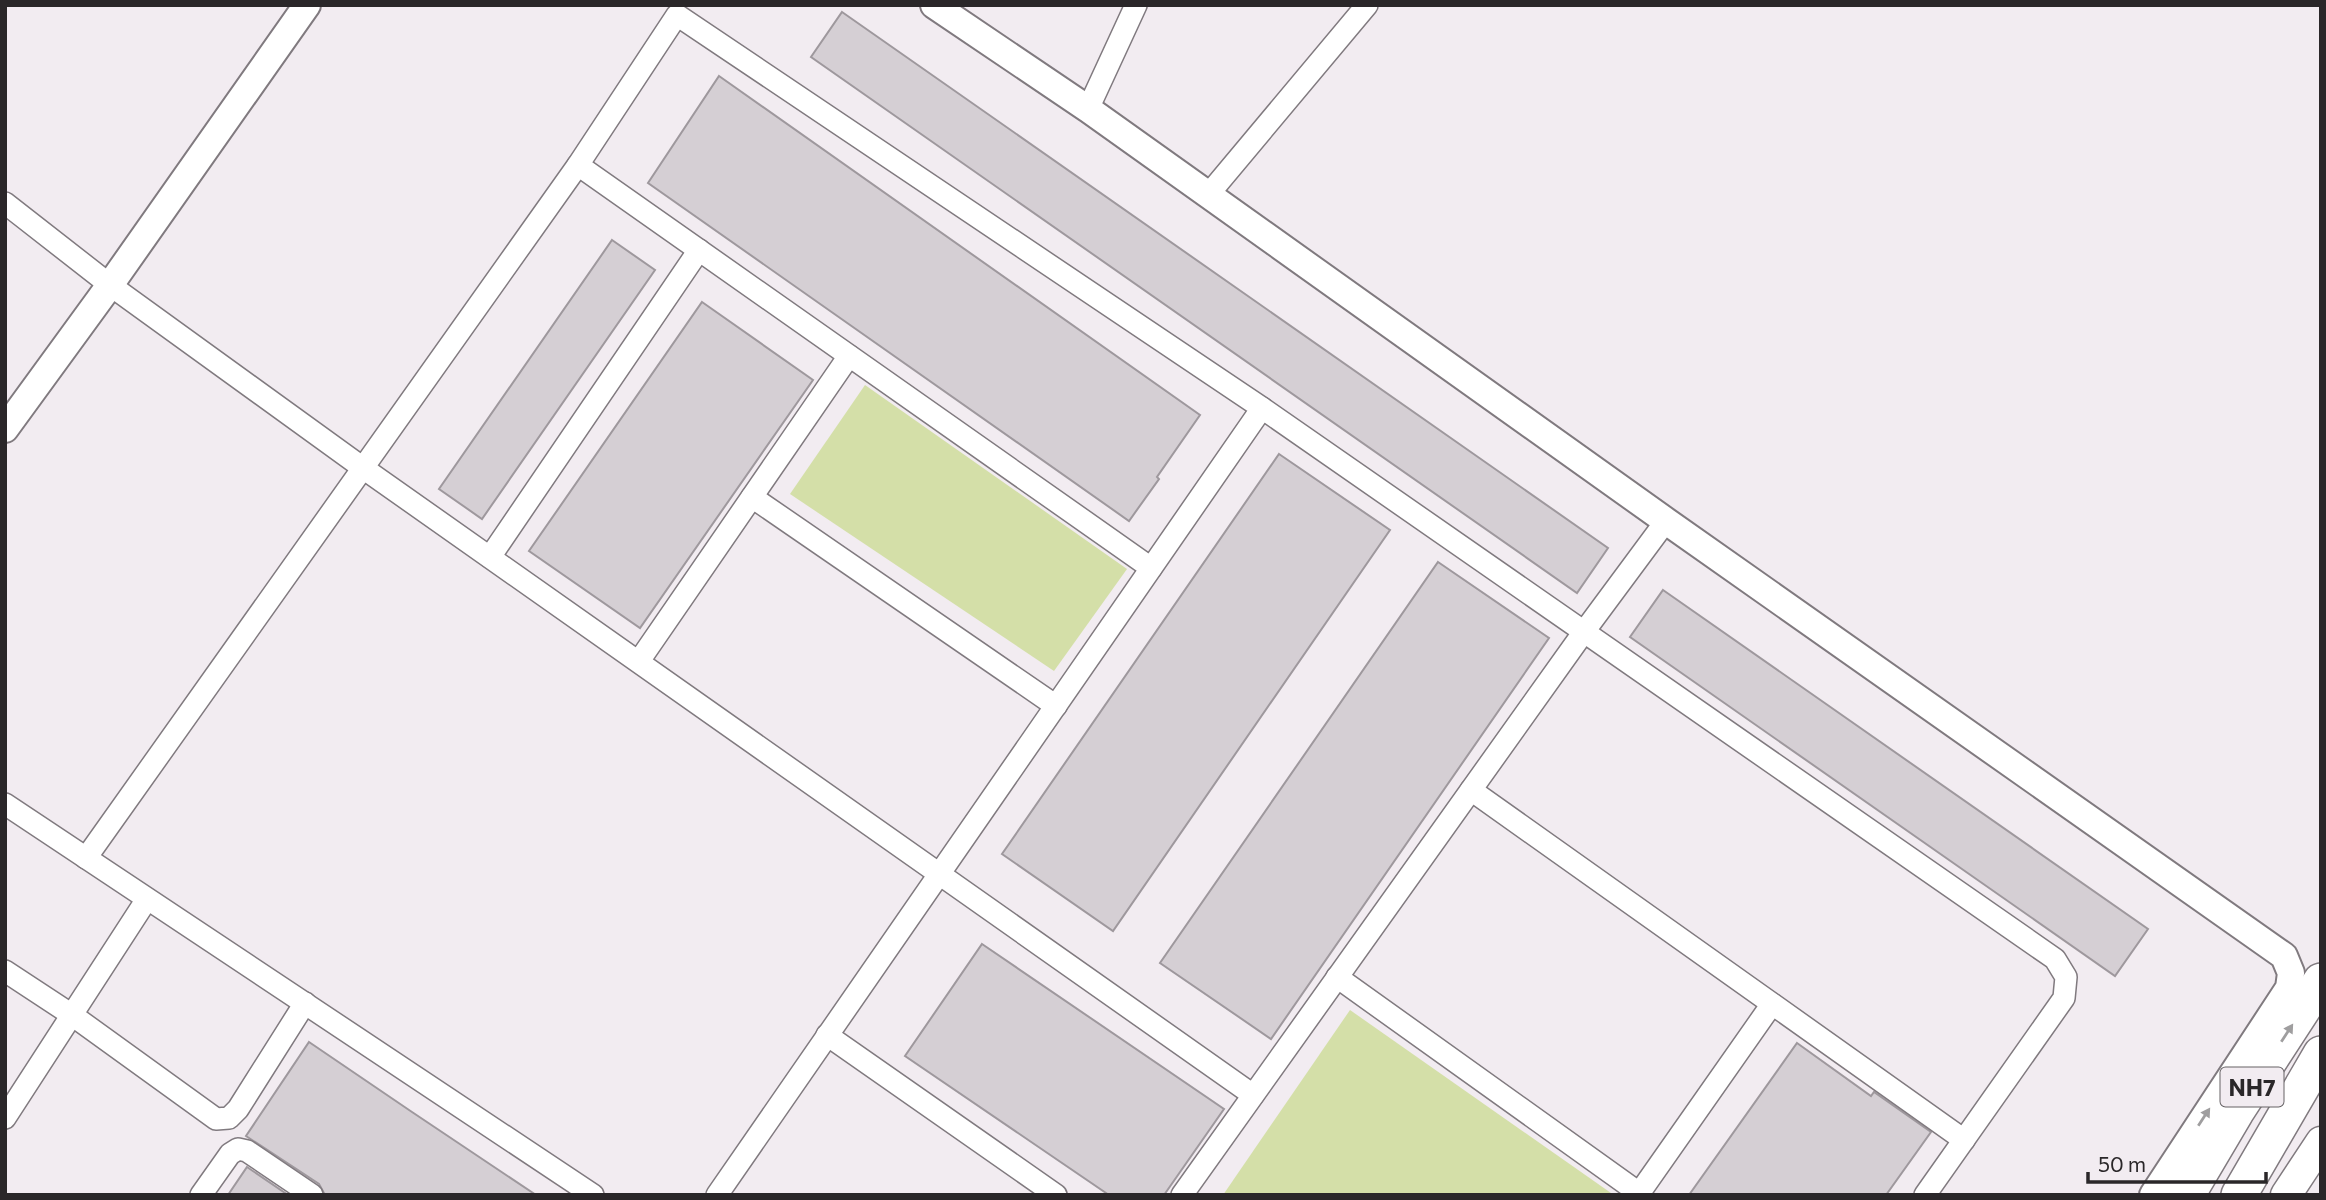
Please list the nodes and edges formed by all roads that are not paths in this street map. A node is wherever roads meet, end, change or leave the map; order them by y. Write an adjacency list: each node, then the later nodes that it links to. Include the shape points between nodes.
1 (307, 5): 11 (street)
2 (1136, 5): 6 (street)
3 (1367, 5): 8 (street)
4 (936, 6): 6 (street)
5 (674, 9): 7 (street); 13 (street)
6 (1088, 109): 8 (street)
7 (578, 166): 10 (street); 15 (street)
8 (1208, 195): 17 (street)
9 (5, 203): 11 (street)
10 (699, 250): 12 (street); 18 (street)
11 (110, 285): 14 (street); 15 (street)
12 (849, 356): 16 (street); 19 (street)
13 (1262, 408): 19 (street); 20 (street)
14 (5, 429)
15 (363, 468): 18 (street); 25 (street)
16 (752, 497): 21 (street); 22 (street)
17 (1666, 521): 20 (street); 48 (street, one-way to 17, via 2289,988 2291,973 2284,956)
18 (490, 557): 21 (street)
19 (1151, 568): 22 (street)
20 (1583, 633): 23 (street); 38 (street, via 2054,959 2066,977 2064,998)
21 (639, 662): 26 (street)
22 (1056, 706): 26 (street)
23 (1471, 790): 29 (street); 32 (street)
24 (5, 804): 25 (street)
25 (86, 858): 27 (street)
26 (940, 873): 34 (street); 36 (street)
27 (148, 899): 31 (street); 33 (street)
28 (5, 971): 33 (street)
29 (1338, 977): 36 (street); 40 (street)
30 (2321, 981): 49 (highway, NH7, one-way to 30)
31 (305, 1003): 33 (street, via 238,1109 229,1118 216,1119); 43 (street)
32 (1772, 1003): 38 (street); 40 (street)
33 (72, 1015): 37 (street)
34 (827, 1035): 44 (street); 45 (street)
35 (2321, 1054): 50 (highway, NH7)
36 (1253, 1096): 46 (street)
37 (5, 1118)
38 (1964, 1140): 47 (street)
39 (2321, 1142): 51 (main road)
40 (1639, 1194)
41 (201, 1195): 42 (street, via 238,1149)
42 (312, 1195)
43 (593, 1195)
44 (717, 1195)
45 (1056, 1195)
46 (1182, 1195)
47 (1925, 1195)
48 (2153, 1195)
49 (2187, 1195)
50 (2239, 1195)
51 (2286, 1195)

